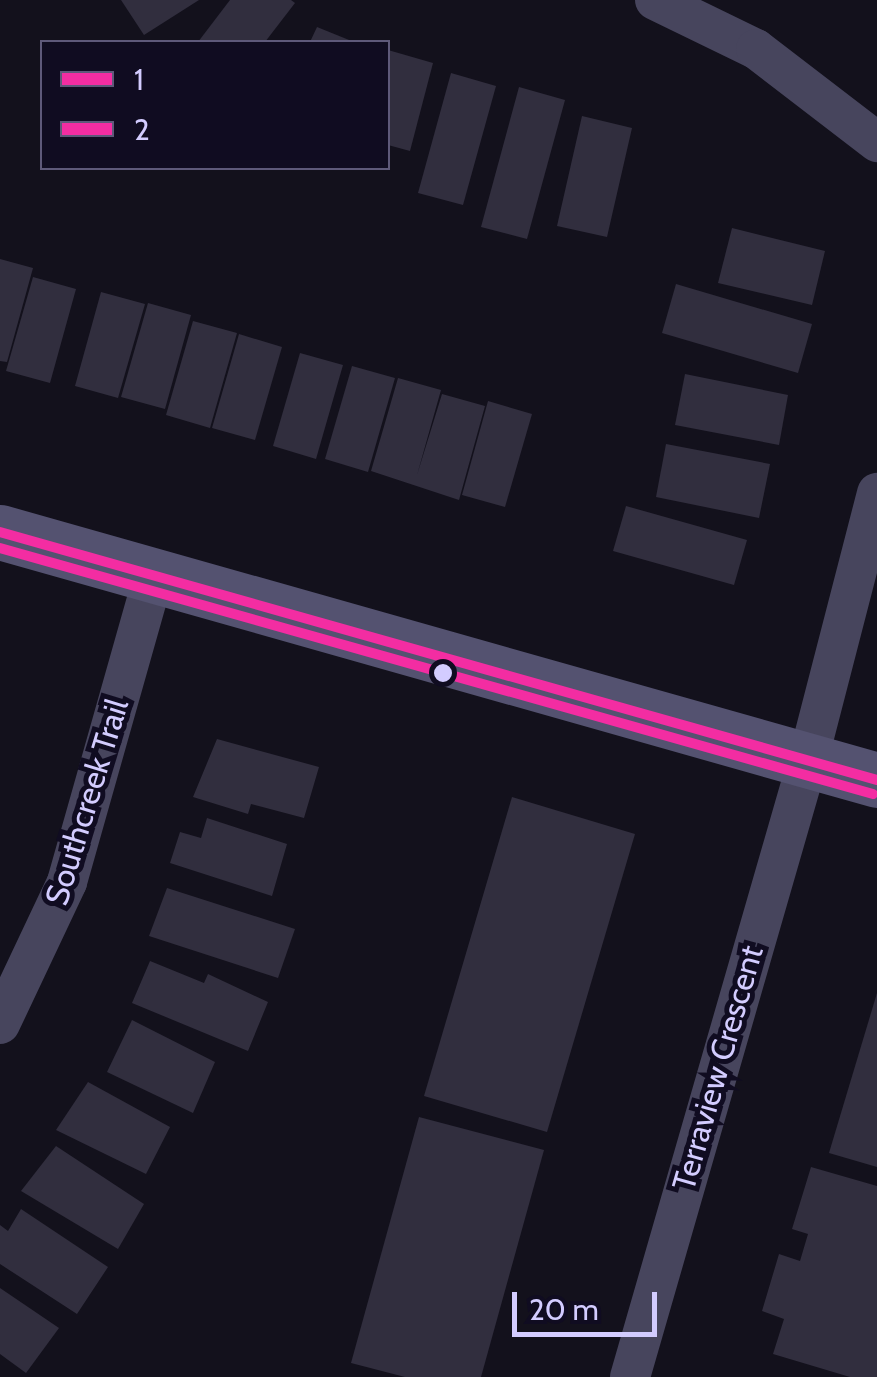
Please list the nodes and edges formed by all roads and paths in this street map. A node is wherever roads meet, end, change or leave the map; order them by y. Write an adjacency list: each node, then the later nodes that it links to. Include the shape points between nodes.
1 (655, 0): 2 (street, via 756,49)
2 (877, 142)
3 (877, 494): 6 (street, Terraview Crescent)
4 (0, 532): 5 (main road)
5 (155, 572): 6 (main road); 8 (street, Southcreek Trail, via 68,882)
6 (808, 760): 7 (main road); 9 (street, Terraview Crescent)
7 (877, 780)
8 (0, 1024)
9 (630, 1377)

